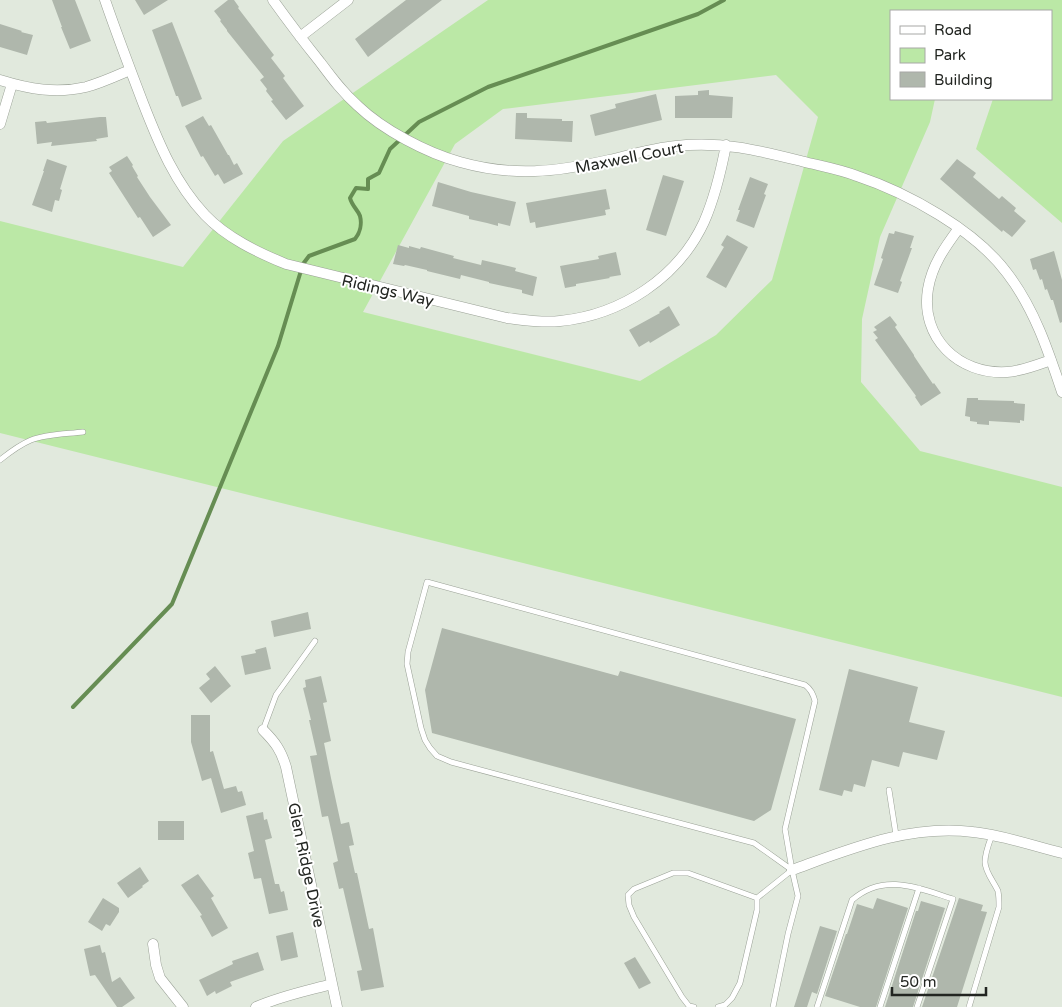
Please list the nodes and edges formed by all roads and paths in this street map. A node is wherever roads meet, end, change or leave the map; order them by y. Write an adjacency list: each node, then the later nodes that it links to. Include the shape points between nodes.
1 (105, 0): 5 (street, Ridings Way)
2 (273, 0): 4 (street, Maxwell Court)
3 (348, 0): 4 (street)
4 (300, 37): 9 (street, Maxwell Court, via 358,107 408,140 459,162 488,169 541,172 575,168 676,146)
5 (130, 70): 7 (street, via 85,87 64,90 40,90); 9 (street, Ridings Way, via 160,147 187,194 206,216 244,245 316,273 532,322 584,318 607,310 632,299 673,269 704,223 722,171)
6 (0, 80): 7 (street)
7 (12, 84): 8 (street)
8 (0, 124)
9 (726, 145): 10 (street, Maxwell Court, via 856,175 914,200)
10 (959, 228): 11 (street, Maxwell Court, via 1007,272 1034,317); 11 (street, via 939,257 928,291 930,319 942,345 964,364 986,371 1009,372)
11 (1051, 360): 12 (street, Maxwell Court)
12 (1062, 392)
13 (83, 432): 14 (lane, via 32,440)
14 (0, 460)
15 (315, 641): 16 (lane, via 276,695)
16 (263, 730): 25 (street, Glen Ridge Drive, via 274,741 286,767)
17 (889, 790): 18 (lane)
18 (896, 835): 19 (street, via 947,830); 21 (street)
19 (992, 835): 20 (street); 35 (lane, via 985,863 999,896 999,907)
20 (1062, 853)
21 (792, 870): 21 (lane, via 785,829 815,701 806,685 427,582 407,664 421,728 437,756 754,843); 23 (lane); 31 (lane, via 798,896)
22 (919, 888): 32 (lane, via 887,884 871,888 852,900); 33 (lane); 34 (lane, via 953,899)
23 (757, 898): 29 (lane, via 688,873 673,873 634,889 628,896 634,917 682,997); 30 (lane, via 740,983 732,998)
24 (154, 944): 26 (street, via 160,978)
25 (332, 984): 27 (street); 28 (street, Glen Ridge Drive)
26 (183, 1007)
27 (256, 1007)
28 (337, 1007)
29 (694, 1007)
30 (718, 1007)
31 (773, 1007)
32 (817, 1007)
33 (880, 1007)
34 (917, 1007)
35 (969, 1007)

